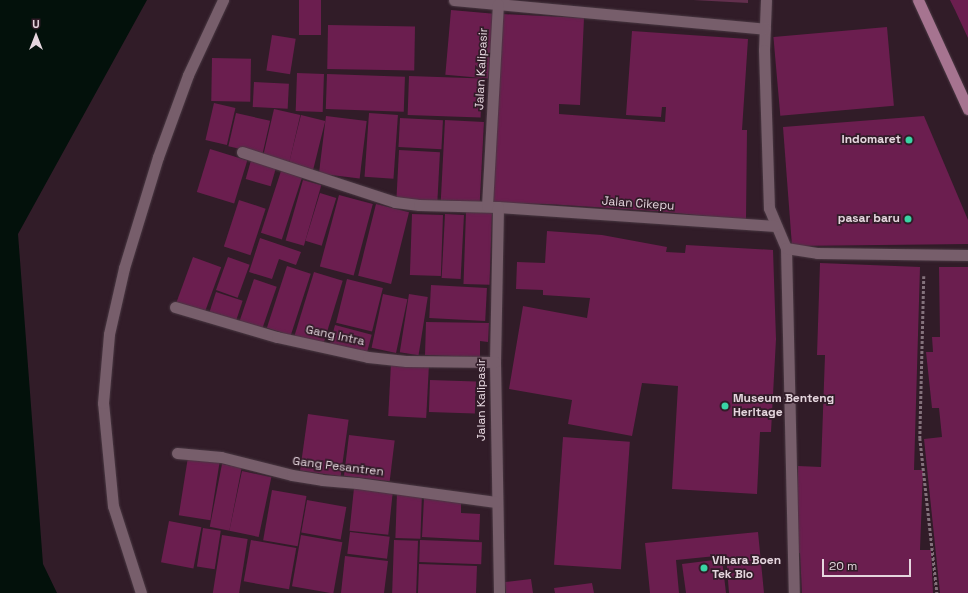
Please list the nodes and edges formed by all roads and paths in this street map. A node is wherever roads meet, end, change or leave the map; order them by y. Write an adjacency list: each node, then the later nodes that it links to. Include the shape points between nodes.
1 (223, 0): 18 (street, via 188,75 158,157 124,268 109,334 102,403 113,506)
2 (454, 0): 5 (street)
3 (766, 0): 6 (street)
4 (918, 0): 7 (main road)
5 (498, 4): 6 (street); 9 (street, Jalan Kalipasir)
6 (765, 29): 10 (street, via 769,208)
7 (968, 109)
8 (242, 152): 9 (street, Jalan Cikepu, via 395,202)
9 (492, 207): 10 (street, Jalan Cikepu); 15 (street, Jalan Kalipasir)
10 (776, 226): 11 (street)
11 (786, 248): 12 (street, via 817,253); 20 (street)
12 (925, 255): 13 (street); 21 (path, via 920,438)
13 (968, 255)
14 (175, 307): 15 (street, Gang Intra, via 277,337 368,357 406,361)
15 (495, 362): 17 (street, Jalan Kalipasir)
16 (177, 453): 17 (street, Gang Pesantren, via 221,457 322,480 357,482)
17 (496, 502): 19 (street, Jalan Kalipasir)
18 (141, 593)
19 (499, 593)
20 (794, 593)
21 (938, 593)

